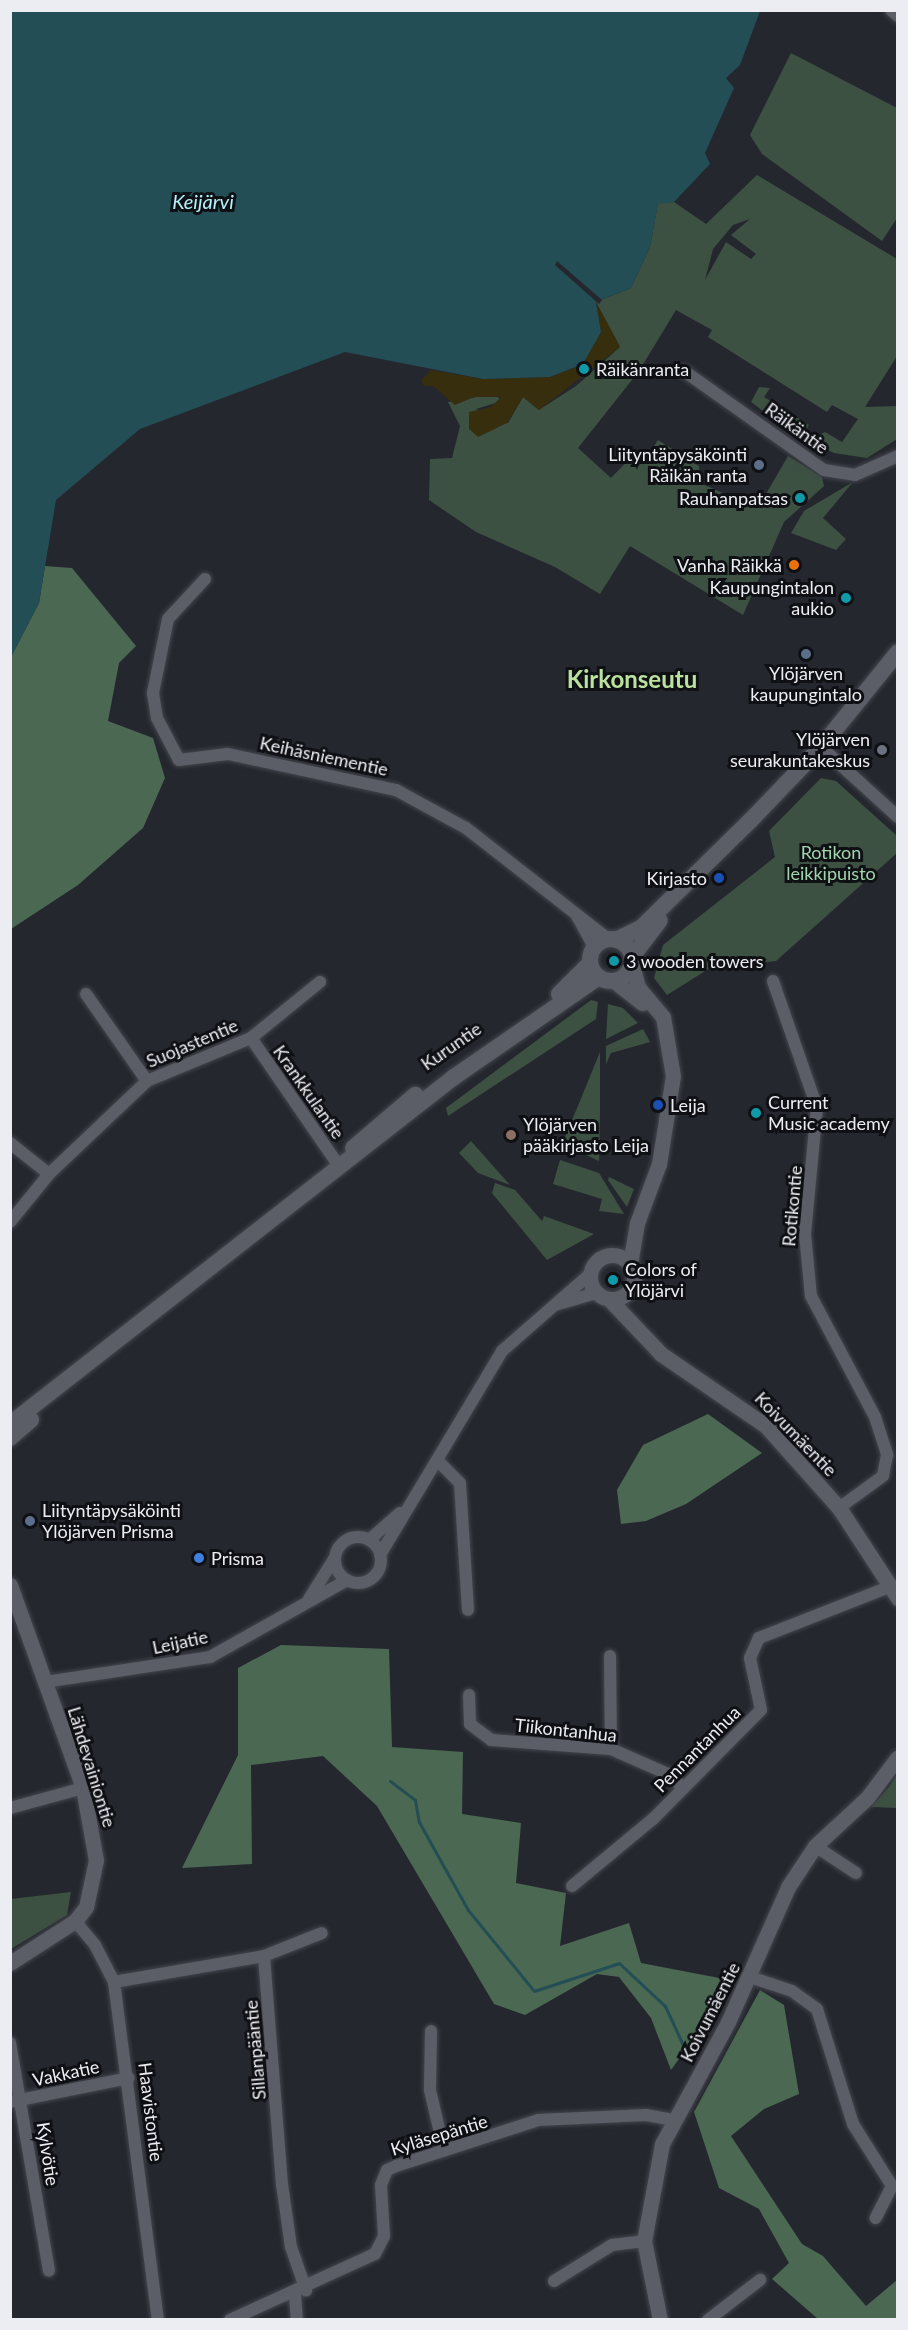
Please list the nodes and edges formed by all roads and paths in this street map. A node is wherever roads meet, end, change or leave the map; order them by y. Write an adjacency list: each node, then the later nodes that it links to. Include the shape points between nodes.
1 (891, 10): 2 (street)
2 (897, 16)
3 (684, 370): 4 (street, Räikäntie, via 824,470 855,475)
4 (897, 456)
5 (205, 579): 10 (street, Keihäsniementie, via 168,619 153,693 157,718 179,760 228,754 396,790 466,828 571,908)
6 (897, 652): 7 (main road, Kuruntie)
7 (821, 747): 8 (street); 9 (main road, Kuruntie)
8 (897, 817)
9 (700, 870): 10 (main road, Kuruntie); 11 (main road, Kuruntie)
10 (604, 958): 11 (main road); 11 (main road, Kuruntie); 16 (street); 19 (main road, Kuruntie)
11 (632, 961): 16 (street, via 638,987 663,1017)
12 (773, 981): 35 (street, Rotikontie, via 817,1107 805,1234 811,1296 875,1417 887,1455 883,1476)
13 (320, 982): 15 (street, Suojastentie)
14 (86, 994): 17 (street)
15 (251, 1038): 17 (street, Suojastentie); 19 (street, Krankkulantie)
16 (669, 1042): 22 (street, via 673,1076 667,1131)
17 (147, 1081): 20 (street, Suojastentie)
18 (10, 1143): 20 (street)
19 (339, 1166): 30 (main road, Kuruntie)
20 (49, 1174): 21 (street, Suojastentie)
21 (10, 1222)
22 (637, 1223): 23 (street); 24 (street)
23 (614, 1256): 24 (street); 25 (street, via 596,1262)
24 (630, 1264): 26 (street, via 634,1276)
25 (590, 1274): 27 (street); 28 (street, Leijatie)
26 (627, 1293): 27 (street); 29 (street)
27 (603, 1296): 28 (street, Leijatie); 29 (street, Koivumäentie)
28 (554, 1305): 33 (street, Leijatie, via 502,1351)
29 (637, 1328): 35 (street, Koivumäentie, via 687,1373 747,1409)
30 (91, 1365): 31 (main road, Kuruntie); 32 (main road, Kuruntie)
31 (10, 1424)
32 (10, 1438)
33 (438, 1461): 34 (street, Leijatie); 43 (street, via 460,1484)
34 (408, 1506): 36 (street, Leijatie); 37 (street, Leijatie)
35 (839, 1509): 41 (street, Koivumäentie)
36 (369, 1540): 37 (street); 38 (street, Leijatie, via 342,1542)
37 (380, 1555): 39 (street, Leijatie, via 369,1580)
38 (334, 1559): 39 (street); 42 (street, Leijatie)
39 (347, 1580): 42 (street, Leijatie)
40 (10, 1585): 44 (street, Lähdevainiontie)
41 (896, 1593): 50 (street, Pennantanhua, via 759,1638 750,1658 761,1710)
42 (309, 1600): 46 (street, Leijatie, via 210,1657)
43 (468, 1610)
44 (15, 1612): 46 (street, Lähdevainiontie)
45 (610, 1656): 48 (street)
46 (45, 1682): 51 (street, Lähdevainiontie)
47 (469, 1695): 48 (street, Tiikontanhua, via 470,1724 491,1740)
48 (611, 1749): 50 (street, Tiikontanhua, via 670,1774)
49 (897, 1757): 53 (street, Koivumäentie, via 867,1798)
50 (682, 1787): 55 (street, Pennantanhua, via 606,1862)
51 (82, 1788): 52 (street); 56 (street, Lähdevainiontie, via 96,1860 86,1907)
52 (10, 1808)
53 (815, 1846): 54 (street); 60 (street, Koivumäentie, via 788,1887)
54 (856, 1873)
55 (572, 1886)
56 (75, 1921): 59 (street, Lähdevainiontie); 61 (street, Haavistontie)
57 (322, 1934): 58 (street)
58 (264, 1956): 61 (street); 73 (street, Sillanpääntie, via 282,2184)
59 (10, 1963)
60 (750, 1977): 66 (street, Koivumäentie); 68 (street, via 792,1991 817,2009 853,2124 892,2186)
61 (114, 1982): 64 (street, Haavistontie)
62 (430, 2031): 67 (street, via 430,2090)
63 (10, 2043): 65 (street, Kylvötie)
64 (129, 2078): 65 (street, Vakkatie); 74 (street, Haavistontie)
65 (16, 2101): 70 (street, Kylvötie)
66 (675, 2120): 67 (street, Kyläsepäntie, via 646,2115 538,2120); 69 (street, Koivumäentie, via 652,2173)
67 (444, 2150): 73 (street, Kyläsepäntie, via 387,2170 381,2185 381,2247)
68 (876, 2218)
69 (644, 2241): 72 (street, via 612,2245); 77 (street, Koivumäentie)
70 (48, 2271)
71 (760, 2280): 78 (street)
72 (554, 2281)
73 (300, 2292): 75 (street, Kyläsepäntie); 76 (street, Sillanpääntie)
74 (158, 2319)
75 (230, 2319)
76 (297, 2319)
77 (660, 2319)
78 (708, 2319)

